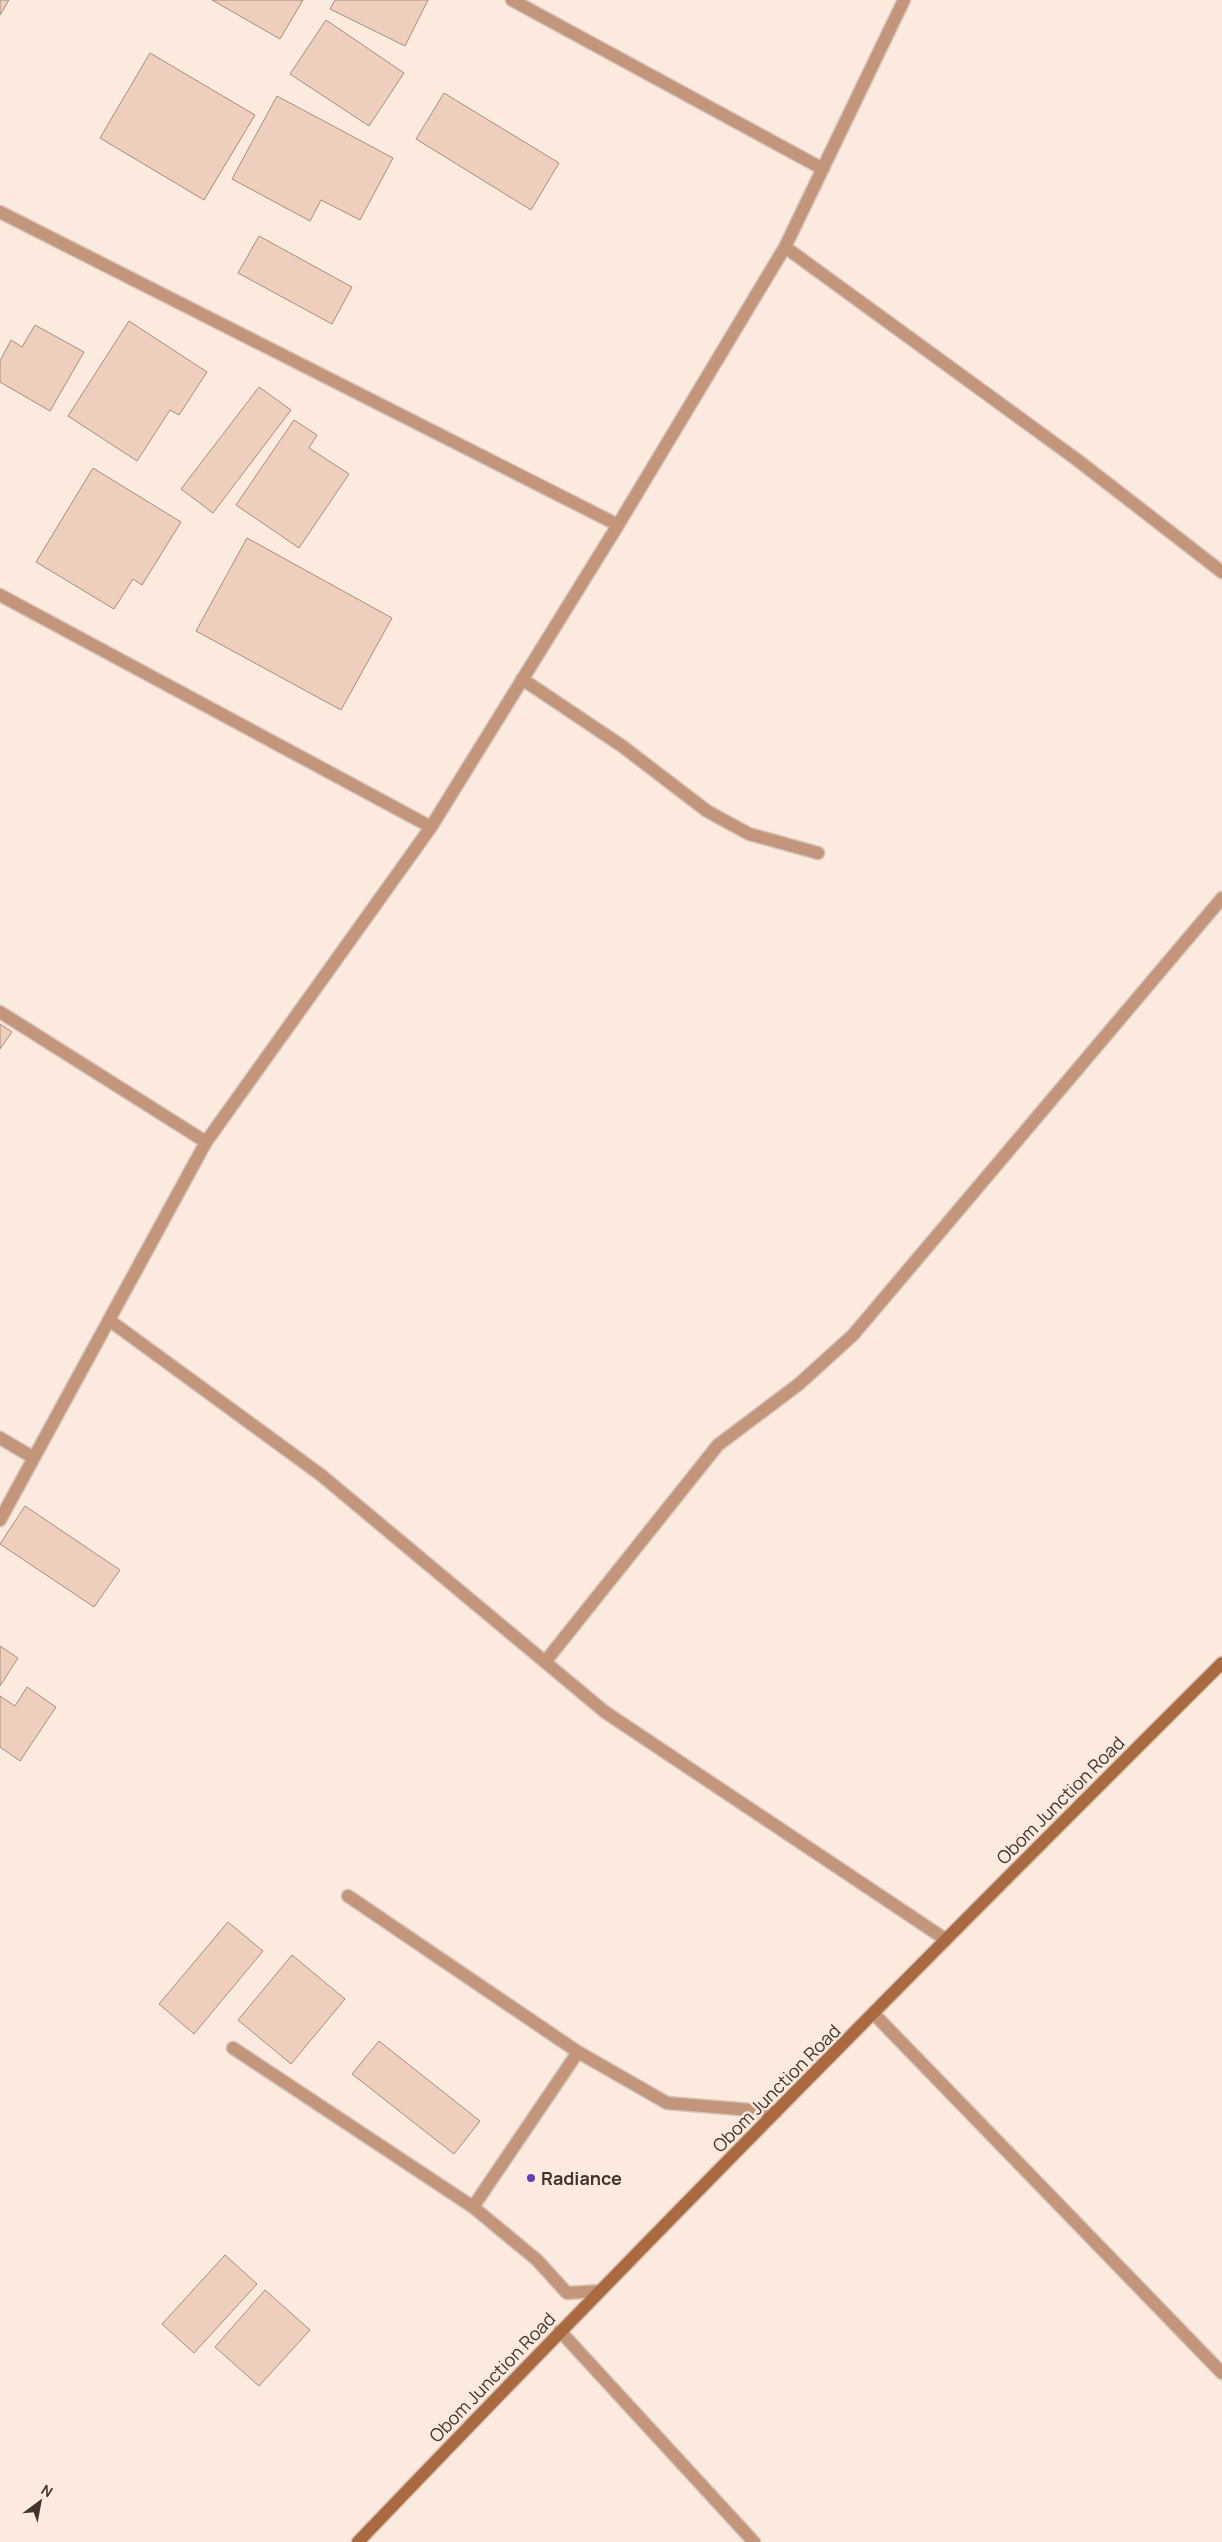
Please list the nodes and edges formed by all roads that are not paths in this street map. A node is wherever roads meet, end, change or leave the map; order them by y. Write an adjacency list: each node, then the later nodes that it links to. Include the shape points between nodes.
1 (512, 0): 3 (street)
2 (904, 0): 3 (street)
3 (823, 169): 5 (street)
4 (0, 212): 6 (street)
5 (785, 246): 6 (street); 7 (street, via 1076,459)
6 (618, 525): 9 (street)
7 (1222, 572)
8 (0, 596): 10 (street)
9 (522, 679): 10 (street); 11 (street, via 622,746 707,811 749,834)
10 (431, 827): 14 (street)
11 (818, 853)
12 (1222, 898): 19 (street, via 853,1335 798,1384 718,1445)
13 (0, 1012): 14 (street)
14 (206, 1142): 15 (street)
15 (109, 1320): 17 (street); 19 (street, via 322,1475)
16 (0, 1438): 17 (street)
17 (34, 1458): 18 (street)
18 (0, 1520)
19 (545, 1662): 22 (street, via 605,1712)
20 (1222, 1663): 22 (main road, Obom Junction Road)
21 (348, 1896): 25 (street)
22 (945, 1939): 23 (main road, Obom Junction Road)
23 (874, 2014): 26 (main road, Obom Junction Road); 30 (street)
24 (233, 2048): 27 (street)
25 (578, 2052): 26 (street, via 667,2103); 27 (street)
26 (776, 2112): 28 (main road, Obom Junction Road)
27 (473, 2207): 28 (street, via 537,2260 567,2293)
28 (600, 2291): 29 (main road, Obom Junction Road)
29 (560, 2330): 31 (main road, Obom Junction Road); 32 (street)
30 (1222, 2373)
31 (358, 2542)
32 (754, 2542)

